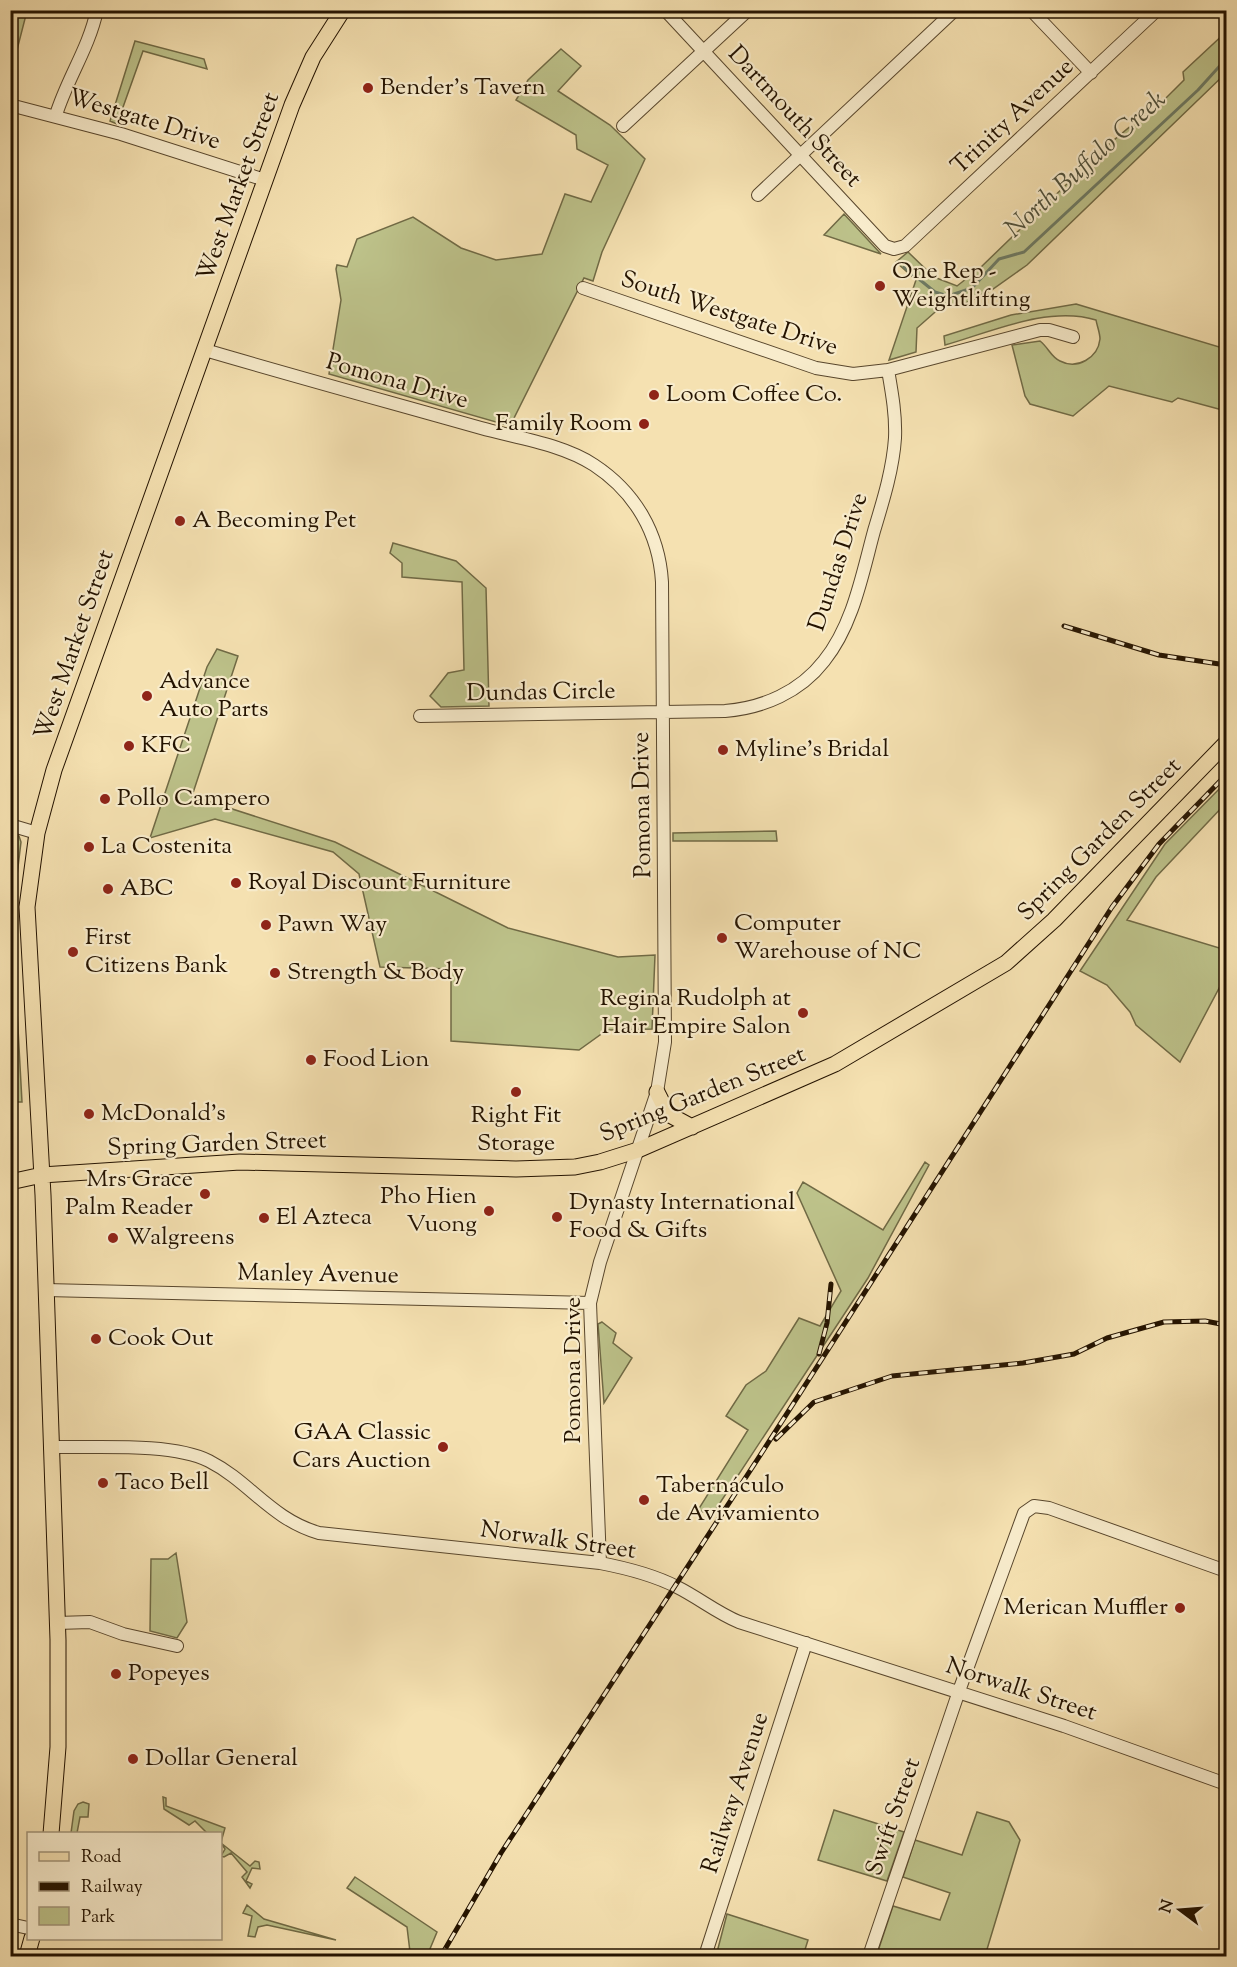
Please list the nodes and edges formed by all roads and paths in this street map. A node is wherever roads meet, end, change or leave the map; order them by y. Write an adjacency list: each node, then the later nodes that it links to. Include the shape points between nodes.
1 (97, 10): 11 (street, via 87,47)
2 (343, 10): 14 (main road, West Market Street, via 306,70)
3 (665, 10): 8 (street, Dartmouth Street)
4 (748, 10): 8 (street)
5 (955, 10): 13 (street)
6 (1031, 10): 9 (street)
7 (1157, 10): 9 (street, Trinity Avenue)
8 (704, 50): 12 (street); 13 (street, Dartmouth Street)
9 (1091, 73): 16 (street, Trinity Avenue, via 905,246)
10 (10, 105): 11 (street, Westgate Drive)
11 (56, 115): 14 (street, Westgate Drive)
12 (623, 126)
13 (801, 155): 15 (street); 16 (street, Dartmouth Street, via 885,246)
14 (265, 180): 19 (main road, West Market Street)
15 (758, 195)
16 (894, 249)
17 (582, 288): 20 (street, South Westgate Drive, via 816,368 853,374)
18 (1073, 337): 20 (street, South Westgate Drive, via 1040,330)
19 (205, 350): 21 (street, Pomona Drive, via 563,451 585,460 614,480 642,514 658,551 662,582); 25 (main road, West Market Street, via 54,770)
20 (888, 370): 21 (street, Dundas Drive, via 895,412 894,454 854,601 838,642 813,674 765,703 725,711)
21 (663, 712): 22 (street, Dundas Circle); 26 (street, Pomona Drive, via 666,1028)
22 (420, 716)
23 (1227, 743): 27 (main road, Spring Garden Street, via 1054,921 1006,963 836,1064)
24 (10, 825): 25 (street)
25 (37, 833): 29 (main road, West Market Street, via 27,907)
26 (657, 1092): 27 (main road, via 668,1114); 28 (street, Pomona Drive)
27 (692, 1127): 28 (main road, Spring Garden Street)
28 (638, 1150): 29 (main road, Spring Garden Street, via 575,1167 528,1169 240,1162); 32 (street, Pomona Drive)
29 (42, 1175): 30 (main road, Spring Garden Street); 31 (main road, West Market Street)
30 (10, 1182)
31 (46, 1290): 32 (street, Manley Avenue); 33 (main road, West Market Street)
32 (590, 1303): 34 (street, Pomona Drive)
33 (50, 1447): 34 (street, Norwalk Street, via 159,1449 200,1457 225,1471 283,1518 318,1533); 36 (main road, West Market Street)
34 (600, 1563): 37 (street, Norwalk Street, via 676,1586 728,1617)
35 (1227, 1571): 39 (street, Swift Street, via 1034,1506 1020,1517)
36 (57, 1623): 38 (street, via 90,1622); 41 (main road, West Market Street, via 59,1738)
37 (806, 1642): 39 (street, Norwalk Street); 46 (street, Railway Avenue)
38 (177, 1646)
39 (959, 1691): 40 (street, Norwalk Street); 47 (street, Swift Street)
40 (1227, 1784)
41 (51, 1832)
42 (10, 1924): 43 (street)
43 (27, 1928)
44 (31, 1940): 45 (main road)
45 (27, 1956)
46 (705, 1956)
47 (868, 1956)

